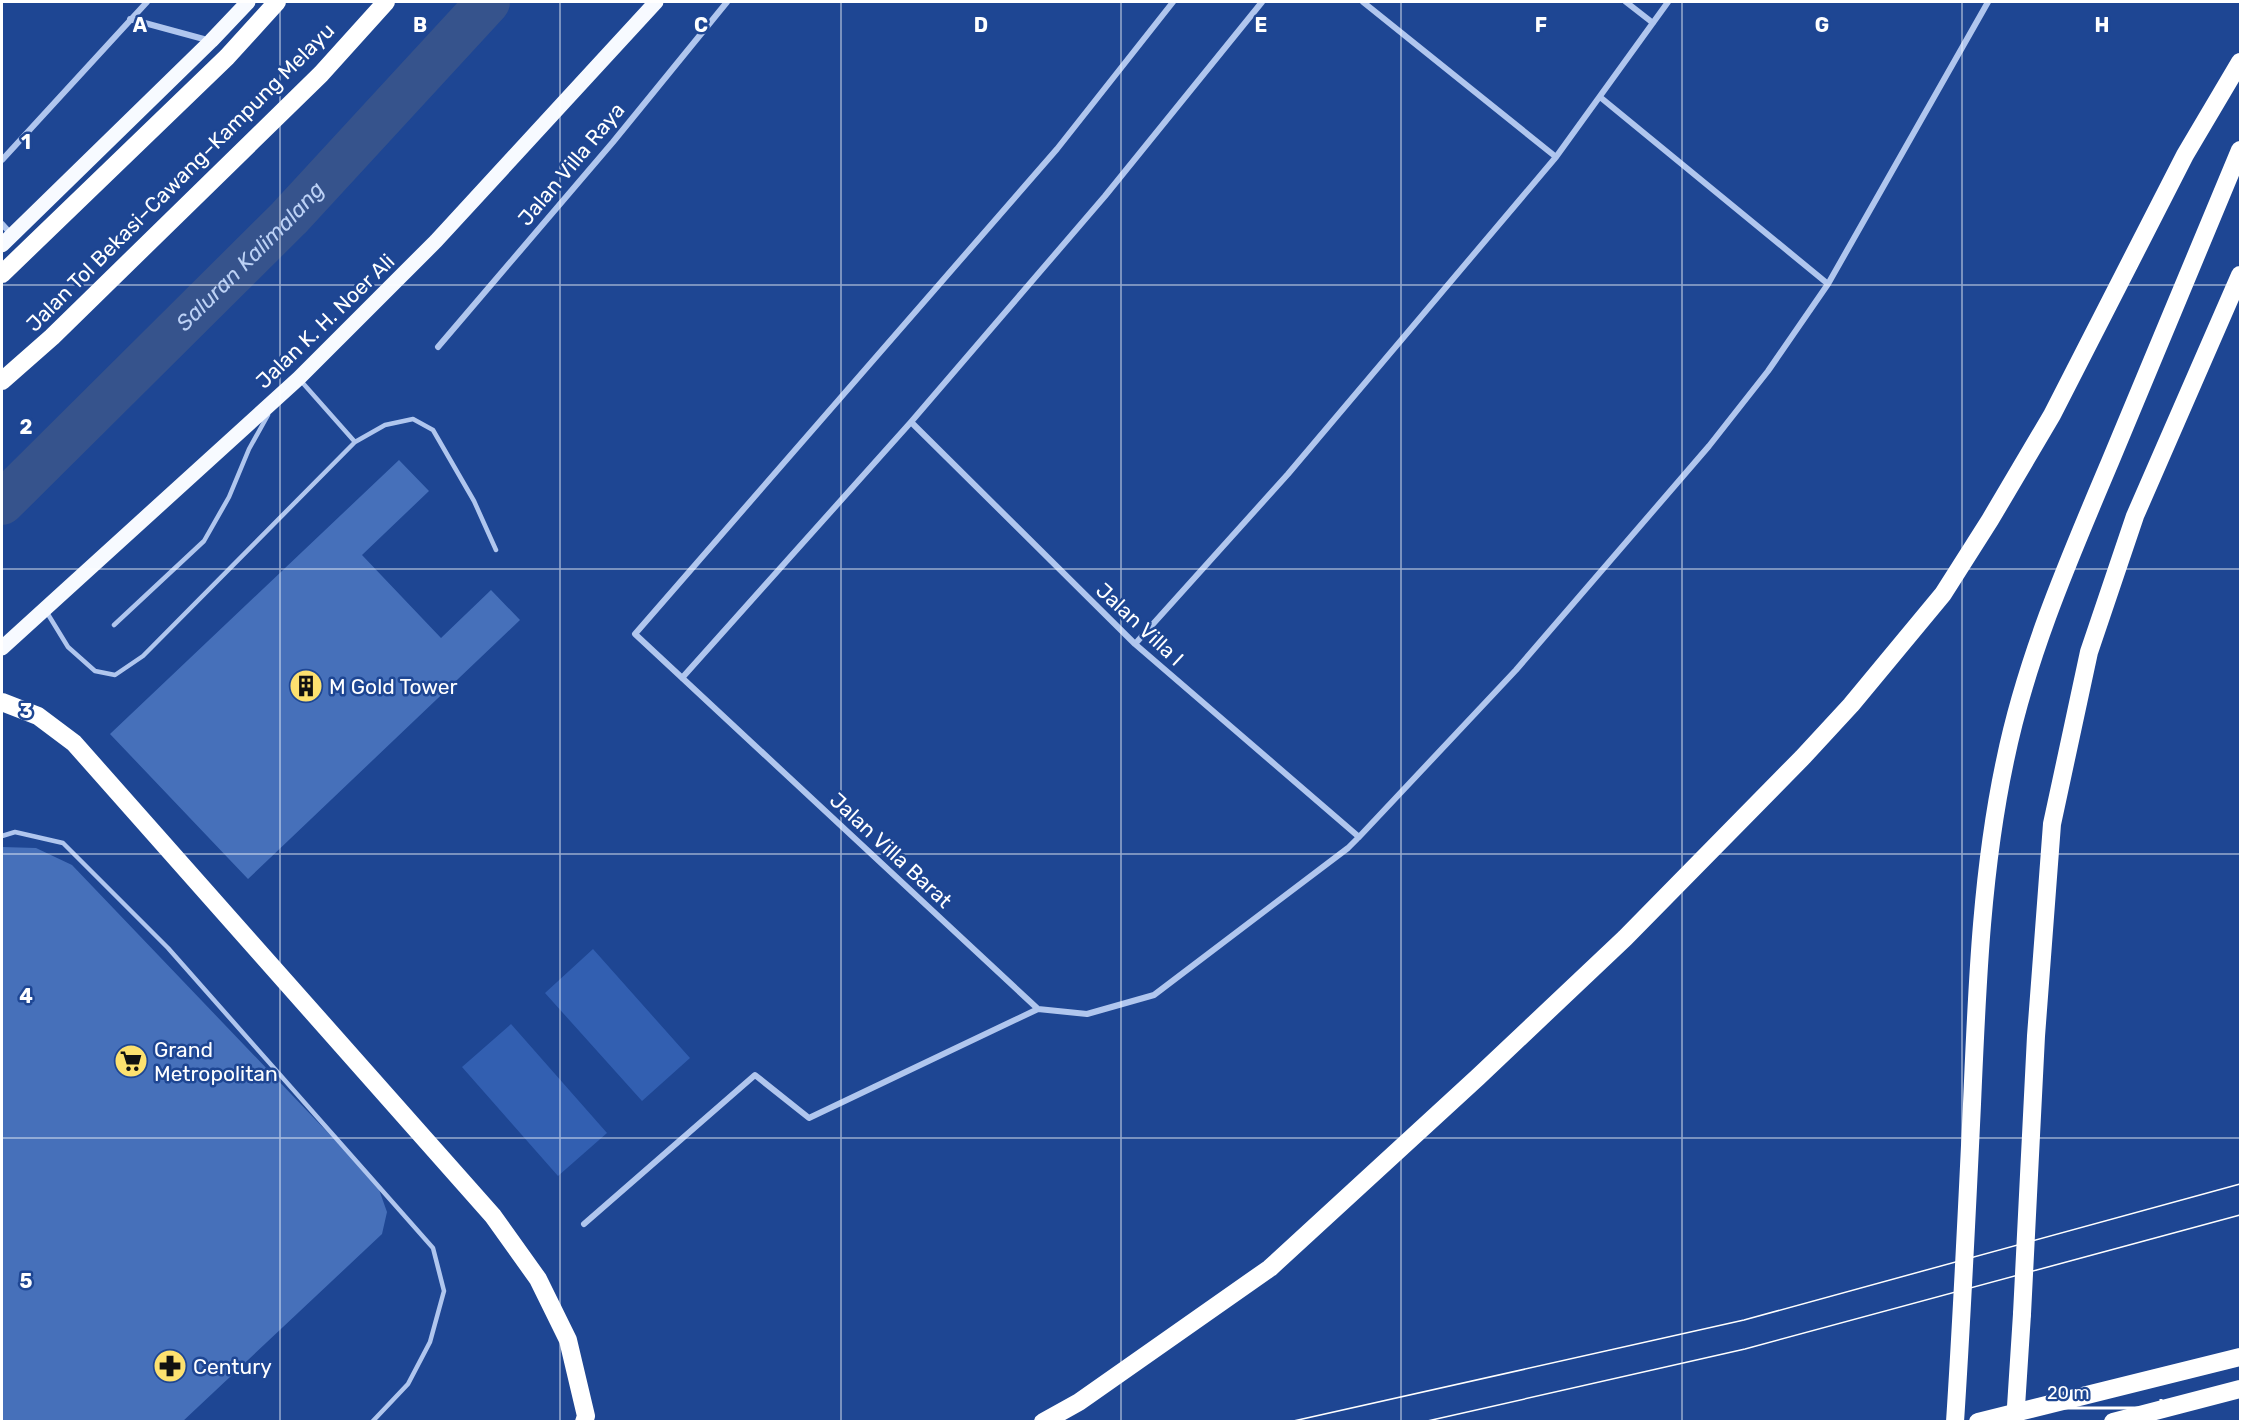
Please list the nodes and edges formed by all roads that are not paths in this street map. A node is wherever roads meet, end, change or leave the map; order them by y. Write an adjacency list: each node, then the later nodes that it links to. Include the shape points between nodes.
1 (147, 2): 13 (street)
2 (248, 2): 15 (main road)
3 (277, 2): 22 (highway, via 227,57)
4 (386, 2): 27 (highway, Jalan Tol Bekasi–Cawang–Kampung Melayu, via 321,74)
5 (656, 2): 26 (main road, Jalan K. H. Noer Ali, via 436,241)
6 (727, 2): 25 (street, Jalan Villa Raya)
7 (1173, 2): 36 (street, Jalan Villa Barat, via 1057,148 635,634)
8 (1262, 2): 29 (street, via 1105,196)
9 (1363, 2): 19 (street)
10 (1626, 2): 14 (street)
11 (1668, 2): 14 (street)
12 (1988, 2): 24 (street)
13 (130, 19): 15 (street); 20 (street)
14 (1653, 23): 17 (street)
15 (211, 41): 21 (main road)
16 (2241, 63): 46 (highway, via 2185,155 2052,416 1990,520 1943,594 1851,705 1625,938 1270,1268 1078,1402)
17 (1600, 97): 19 (street); 24 (street)
18 (2241, 150): 47 (highway, via 2068,563 2036,650 2005,760 1994,821 1976,999)
19 (1556, 157): 34 (street, via 1288,474)
20 (2, 160)
21 (5, 235)
22 (2, 274)
23 (2241, 274): 49 (highway, bridge, via 2135,516 2089,652 2052,824)
24 (1828, 284): 39 (street, via 1768,371 1709,446 1516,670)
25 (438, 347)
26 (299, 378): 28 (main road, Jalan K. H. Noer Ali); 30 (lane)
27 (2, 381)
28 (278, 396): 32 (main road, Jalan K. H. Noer Ali); 33 (lane, via 204,541)
29 (911, 422): 34 (street, Jalan Villa I); 36 (street)
30 (355, 442): 31 (lane, via 385,425 413,419 434,430); 32 (lane, via 142,656 115,675 95,671 68,647)
31 (496, 550)
32 (45, 609): 35 (main road, Jalan K. H. Noer Ali)
33 (114, 625)
34 (1135, 644): 39 (street, Jalan Villa I)
35 (2, 648)
36 (682, 678): 40 (street, Jalan Villa Barat)
37 (2, 702): 45 (highway, via 38,716 74,743 493,1216 538,1279 568,1340 586,1416)
38 (2, 836): 44 (lane, via 15,832 63,843 168,948 433,1248 444,1291 430,1342 408,1384)
39 (1359, 837): 40 (street, via 1154,995 1087,1014)
40 (1038, 1010): 41 (street, via 809,1118 755,1075)
41 (584, 1224)
42 (2241, 1357): 48 (highway)
43 (2241, 1389): 50 (highway)
44 (372, 1422)
45 (584, 1422)
46 (1043, 1422)
47 (1955, 1422)
48 (1978, 1422)
49 (2015, 1422)
50 (2112, 1422)

